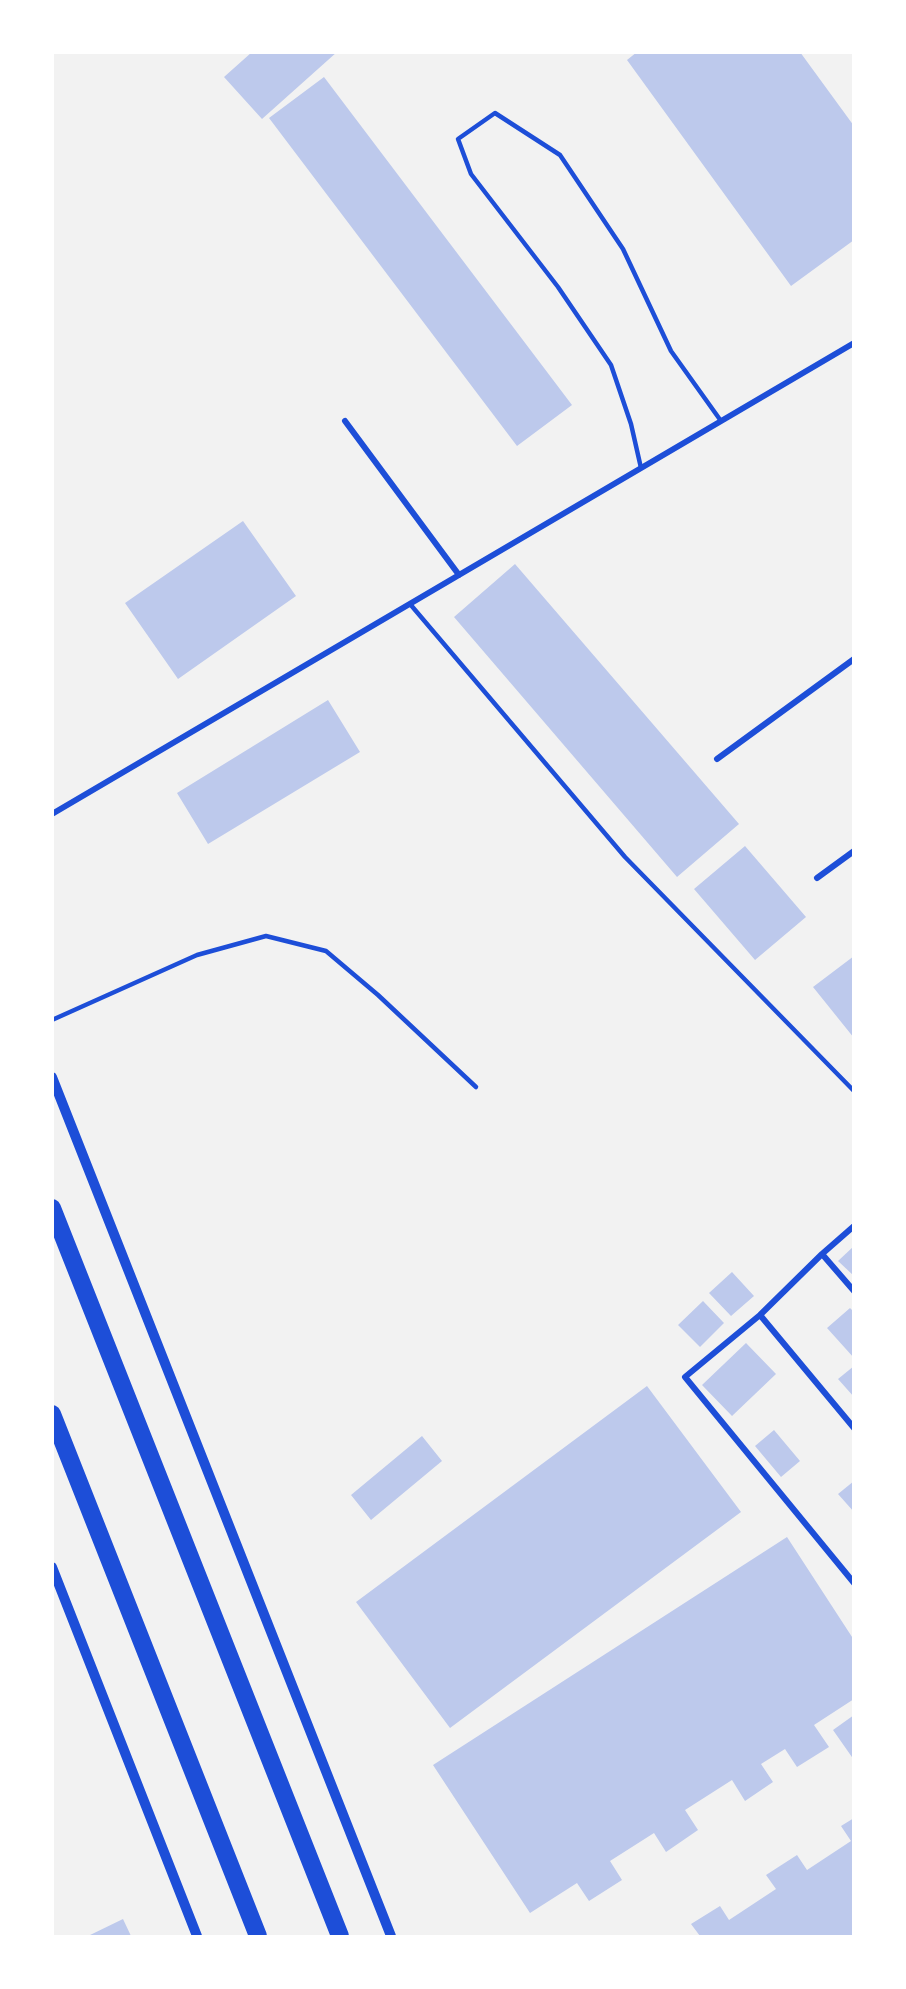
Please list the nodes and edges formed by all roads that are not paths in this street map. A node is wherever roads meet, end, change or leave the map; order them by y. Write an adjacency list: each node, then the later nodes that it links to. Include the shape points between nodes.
1 (854, 343): 3 (street)
2 (345, 421): 5 (street)
3 (721, 421): 4 (street); 4 (lane, via 671,351 623,249 560,155 495,113 458,139 471,174 558,287 610,365 631,424)
4 (641, 468): 5 (street)
5 (459, 575): 6 (street)
6 (410, 604): 9 (street); 15 (lane, via 625,857)
7 (854, 659): 8 (street)
8 (717, 759)
9 (52, 814)
10 (854, 851): 11 (street)
11 (817, 878)
12 (52, 1020): 14 (lane, via 197,955 266,936 326,951)
13 (52, 1077): 29 (street)
14 (476, 1087)
15 (854, 1091)
16 (52, 1208): 28 (highway)
17 (854, 1226): 18 (street)
18 (822, 1254): 19 (street); 20 (street)
19 (854, 1291)
20 (760, 1316): 22 (street); 24 (street, via 685,1377)
21 (52, 1414): 27 (highway)
22 (854, 1428)
23 (52, 1567): 25 (street)
24 (854, 1582)
25 (57, 1591): 26 (street)
26 (197, 1936)
27 (258, 1936)
28 (340, 1936)
29 (391, 1936)

